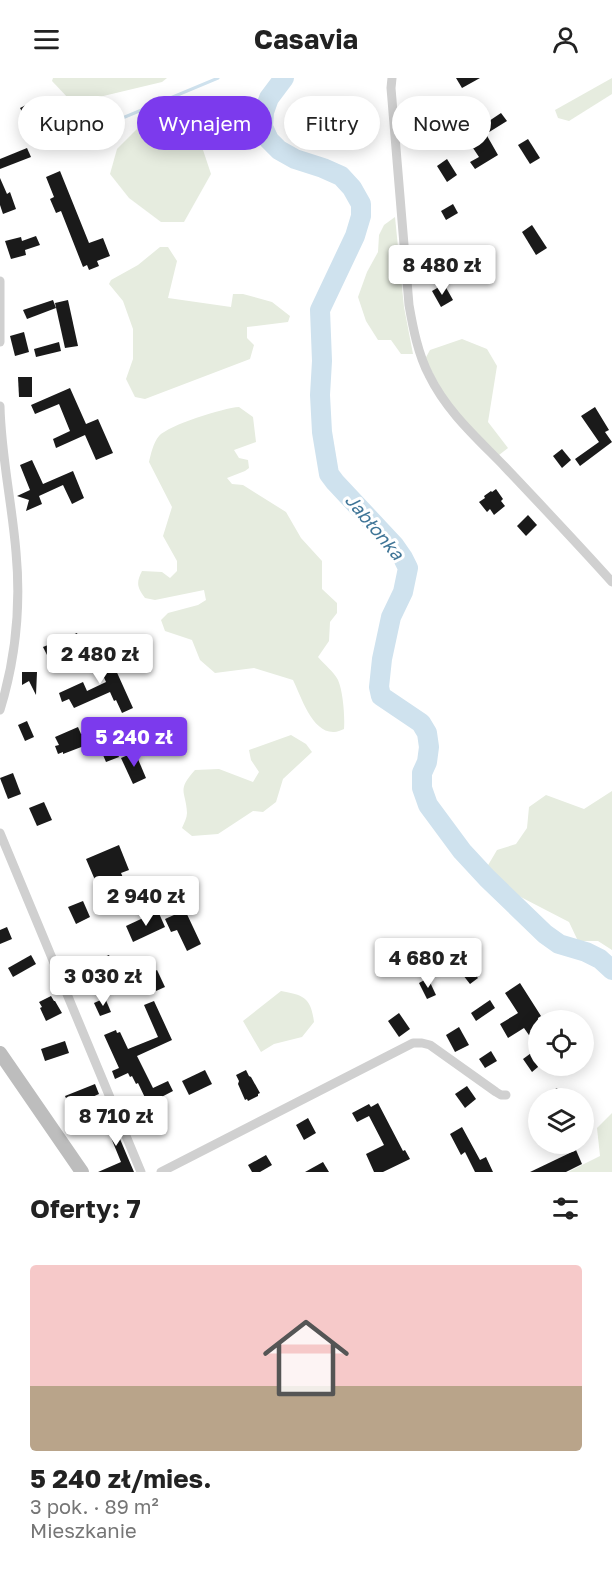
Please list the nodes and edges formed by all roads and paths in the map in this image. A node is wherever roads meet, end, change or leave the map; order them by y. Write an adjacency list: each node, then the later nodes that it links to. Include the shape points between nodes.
1 (392, 78): 5 (street, via 409,304 427,371 462,424)
2 (0, 281): 3 (street)
3 (0, 342)
4 (0, 406): 6 (street, via 19,592 13,660)
5 (612, 582)
6 (0, 710)
7 (0, 833): 11 (street)
8 (0, 1053): 10 (main road)
9 (506, 1095): 12 (street, via 430,1045 413,1043)
10 (82, 1172)
11 (141, 1172)
12 (161, 1172)

